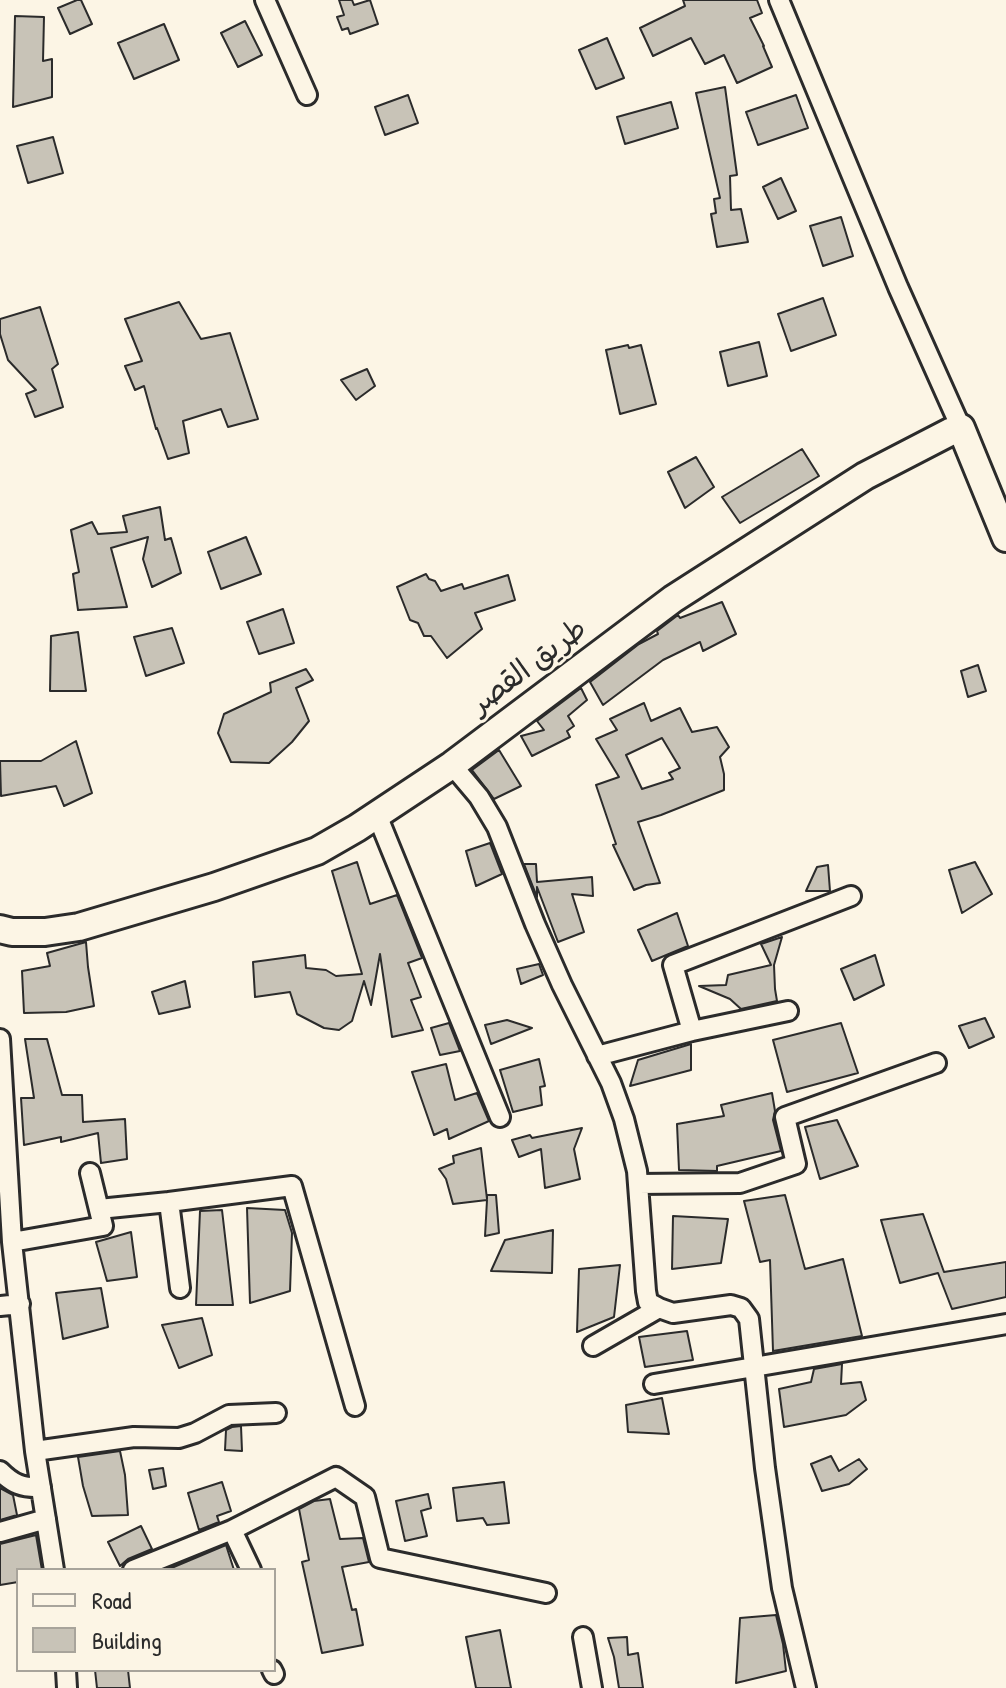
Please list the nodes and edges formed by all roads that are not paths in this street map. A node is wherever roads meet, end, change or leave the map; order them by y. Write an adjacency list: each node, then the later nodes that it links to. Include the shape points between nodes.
1 (265, 0): 3 (street)
2 (779, 0): 4 (street)
3 (307, 95)
4 (961, 428): 5 (street); 6 (street, طريق القصر, via 865,476 673,599)
5 (1006, 538)
6 (452, 765): 7 (street, طريق القصر); 13 (street, via 497,827 540,936)
7 (377, 815): 9 (street, طريق القصر, via 317,851 214,887 79,927 45,932); 15 (street)
8 (851, 896): 11 (street, via 673,965)
9 (0, 929)
10 (788, 1011): 11 (street)
11 (692, 1031): 13 (street)
12 (0, 1039): 20 (street)
13 (597, 1056): 17 (street, via 624,1119)
14 (936, 1063): 17 (street, via 785,1117 796,1164 740,1183)
15 (500, 1117)
16 (90, 1173): 19 (street)
17 (638, 1184): 24 (street, via 646,1291 648,1302)
18 (169, 1202): 19 (street); 21 (street); 29 (street, via 292,1186)
19 (99, 1209): 20 (street, via 103,1226)
20 (12, 1242): 22 (street)
21 (180, 1288)
22 (20, 1304): 23 (street); 31 (street)
23 (0, 1306)
24 (659, 1308): 26 (street); 27 (street, via 673,1313 741,1308 749,1319)
25 (1006, 1324): 27 (street)
26 (593, 1346)
27 (755, 1367): 28 (street); 43 (street, via 782,1588)
28 (654, 1384)
29 (355, 1406)
30 (276, 1413): 31 (street, via 229,1415 179,1438 134,1437)
31 (35, 1451): 33 (street)
32 (0, 1471): 33 (street, via 21,1487)
33 (41, 1487): 34 (street)
34 (46, 1519): 36 (street); 37 (street)
35 (232, 1530): 38 (street); 39 (street); 40 (street, via 336,1477 365,1497 380,1558)
36 (0, 1532)
37 (54, 1568)
38 (138, 1568)
39 (250, 1568)
40 (546, 1593)
41 (583, 1637): 42 (street)
42 (592, 1688)
43 (806, 1688)

